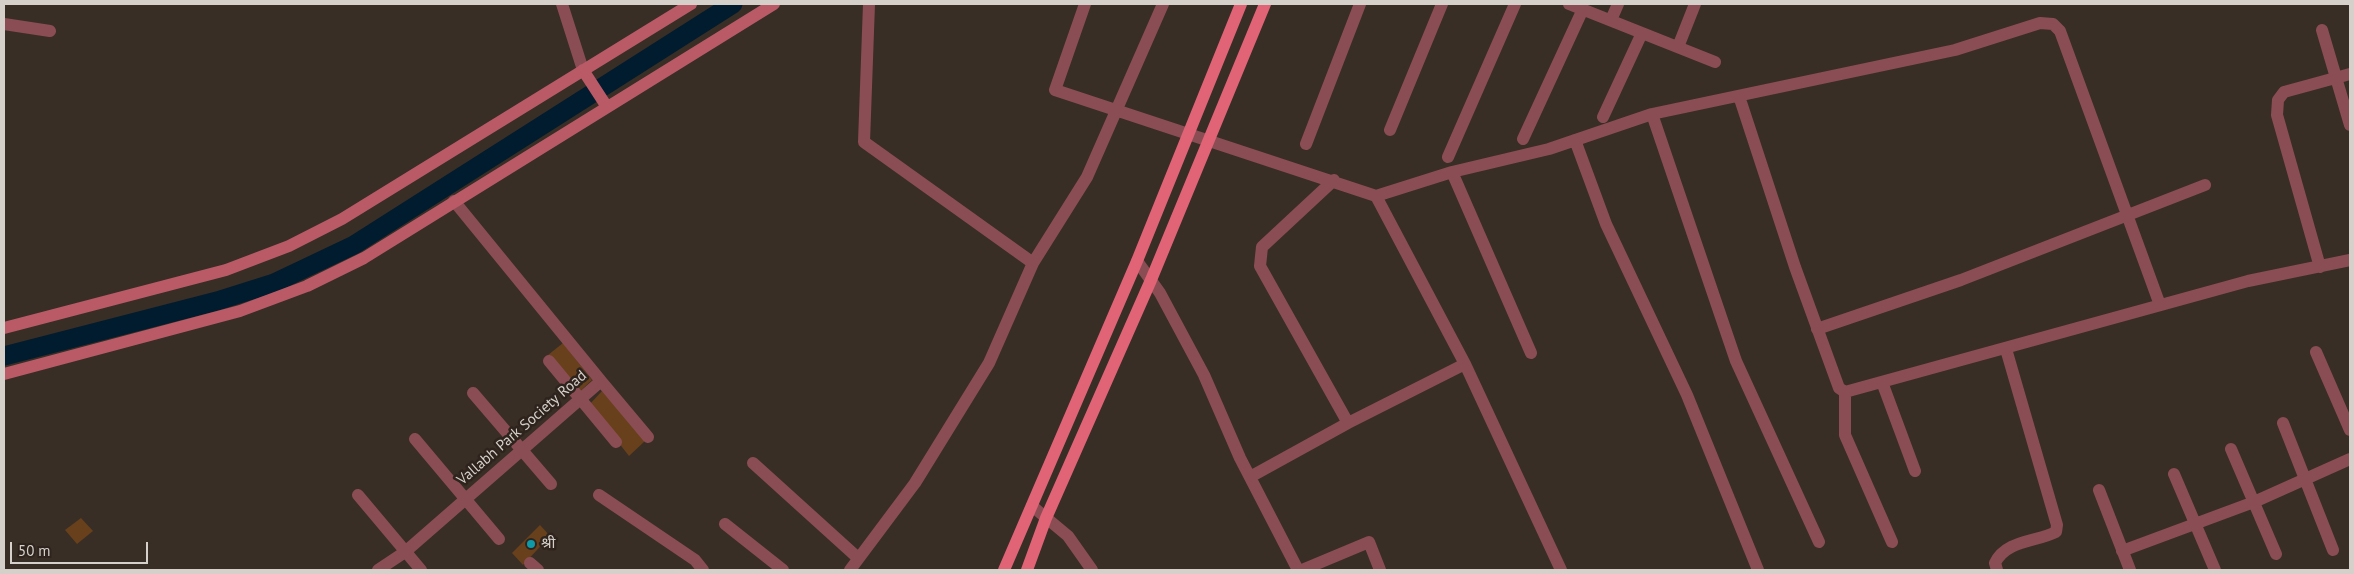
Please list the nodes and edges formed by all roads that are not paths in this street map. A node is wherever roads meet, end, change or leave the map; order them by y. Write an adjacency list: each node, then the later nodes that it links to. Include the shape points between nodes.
1 (562, 4): 23 (street)
2 (691, 4): 23 (street)
3 (774, 4): 27 (street)
4 (869, 4): 47 (street, via 864,142)
5 (1085, 4): 28 (street, via 1055,90)
6 (1163, 4): 28 (street)
7 (1241, 4): 33 (main road)
8 (1265, 4): 34 (main road)
9 (1360, 4): 37 (street)
10 (1442, 4): 32 (street)
11 (1515, 4): 38 (street)
12 (1569, 4): 15 (street)
13 (1618, 4): 16 (street)
14 (1695, 4): 21 (street)
15 (1583, 9): 16 (street); 35 (street)
16 (1611, 20): 20 (street)
17 (4, 24): 19 (street)
18 (2322, 30): 25 (street)
19 (50, 31)
20 (1642, 33): 21 (street); 30 (street)
21 (1678, 47): 22 (street)
22 (1715, 62)
23 (584, 71): 27 (street); 51 (street, via 342,219 289,246 226,270)
24 (2350, 74): 25 (street)
25 (2337, 78): 31 (street); 48 (street, via 2284,92 2278,100 2277,115)
26 (1739, 96): 29 (street); 44 (street, via 1955,50 2040,23 2053,24 2060,31); 52 (street)
27 (606, 107): 43 (street)
28 (1117, 110): 33 (street); 47 (street, via 1087,177)
29 (1652, 114): 36 (street); 89 (street, via 1736,361)
30 (1603, 117)
31 (2350, 125)
32 (1390, 130)
33 (1190, 133): 34 (street); 45 (main road)
34 (1207, 139): 40 (street); 49 (main road)
35 (1523, 139)
36 (1575, 140): 39 (street); 107 (street, via 1606,224 1687,395)
37 (1306, 144)
38 (1448, 157)
39 (1452, 172): 42 (street); 55 (street)
40 (1334, 180): 42 (street); 64 (street, via 1262,247 1260,266)
41 (2205, 185): 44 (street)
42 (1376, 196): 57 (street)
43 (454, 201): 58 (street, via 364,258 307,286 240,312); 59 (street, Vallabh Park Society Road)
44 (2129, 215): 50 (street); 52 (street, via 1961,280)
45 (1138, 260): 49 (street); 84 (main road)
46 (2350, 260): 48 (street)
47 (1033, 263): 95 (street, via 989,363 914,483)
48 (2320, 267): 50 (street, via 2248,281)
49 (1151, 280): 76 (street, via 1204,375); 85 (main road)
50 (2160, 305): 53 (street)
51 (4, 328)
52 (1817, 329): 61 (street, via 1839,388)
53 (2006, 349): 60 (street); 108 (street, via 2057,525 2056,532 2048,536 2006,549 1995,563)
54 (2316, 352): 66 (street)
55 (1531, 353)
56 (549, 361): 63 (street)
57 (1465, 364): 64 (street); 106 (street)
58 (4, 374)
59 (601, 380): 63 (street, Vallabh Park Society Road); 67 (street)
60 (1882, 382): 61 (street); 74 (street)
61 (1845, 392): 90 (street, via 1846,435)
62 (473, 393): 71 (street)
63 (581, 399): 69 (street); 71 (street, Vallabh Park Society Road)
64 (1348, 423): 76 (street)
65 (2284, 423): 77 (street)
66 (2350, 430)
67 (648, 437)
68 (415, 439): 82 (street)
69 (616, 442)
70 (2231, 449): 83 (street)
71 (520, 450): 78 (street); 82 (street, Vallabh Park Society Road)
72 (2350, 459): 77 (street)
73 (753, 462): 95 (street)
74 (1915, 471)
75 (2174, 474): 87 (street)
76 (1250, 477): 104 (street)
77 (2305, 479): 83 (street); 91 (street)
78 (550, 484)
79 (2099, 490): 92 (street)
80 (358, 495): 93 (street)
81 (599, 495): 98 (street, via 695,560)
82 (465, 499): 88 (street); 93 (street, Vallabh Park Society Road)
83 (2254, 502): 87 (street); 94 (street)
84 (1032, 506): 85 (street); 101 (main road)
85 (1046, 518): 102 (main road); 103 (street, via 1068,536)
86 (726, 524): 99 (street)
87 (2195, 525): 92 (street); 110 (street)
88 (499, 540)
89 (1819, 542)
90 (1892, 542)
91 (2333, 550)
92 (2122, 551): 109 (street)
93 (405, 552): 96 (street, Vallabh Park Society Road); 97 (street)
94 (2276, 554)
95 (858, 558): 100 (street)
96 (378, 570)
97 (421, 570)
98 (703, 570)
99 (783, 570)
100 (850, 570)
101 (1004, 570)
102 (1026, 570)
103 (1092, 570)
104 (1300, 570): 105 (street, via 1370,542)
105 (1380, 570)
106 (1561, 570)
107 (1758, 570)
108 (1998, 570)
109 (2130, 570)
110 (2215, 570)

